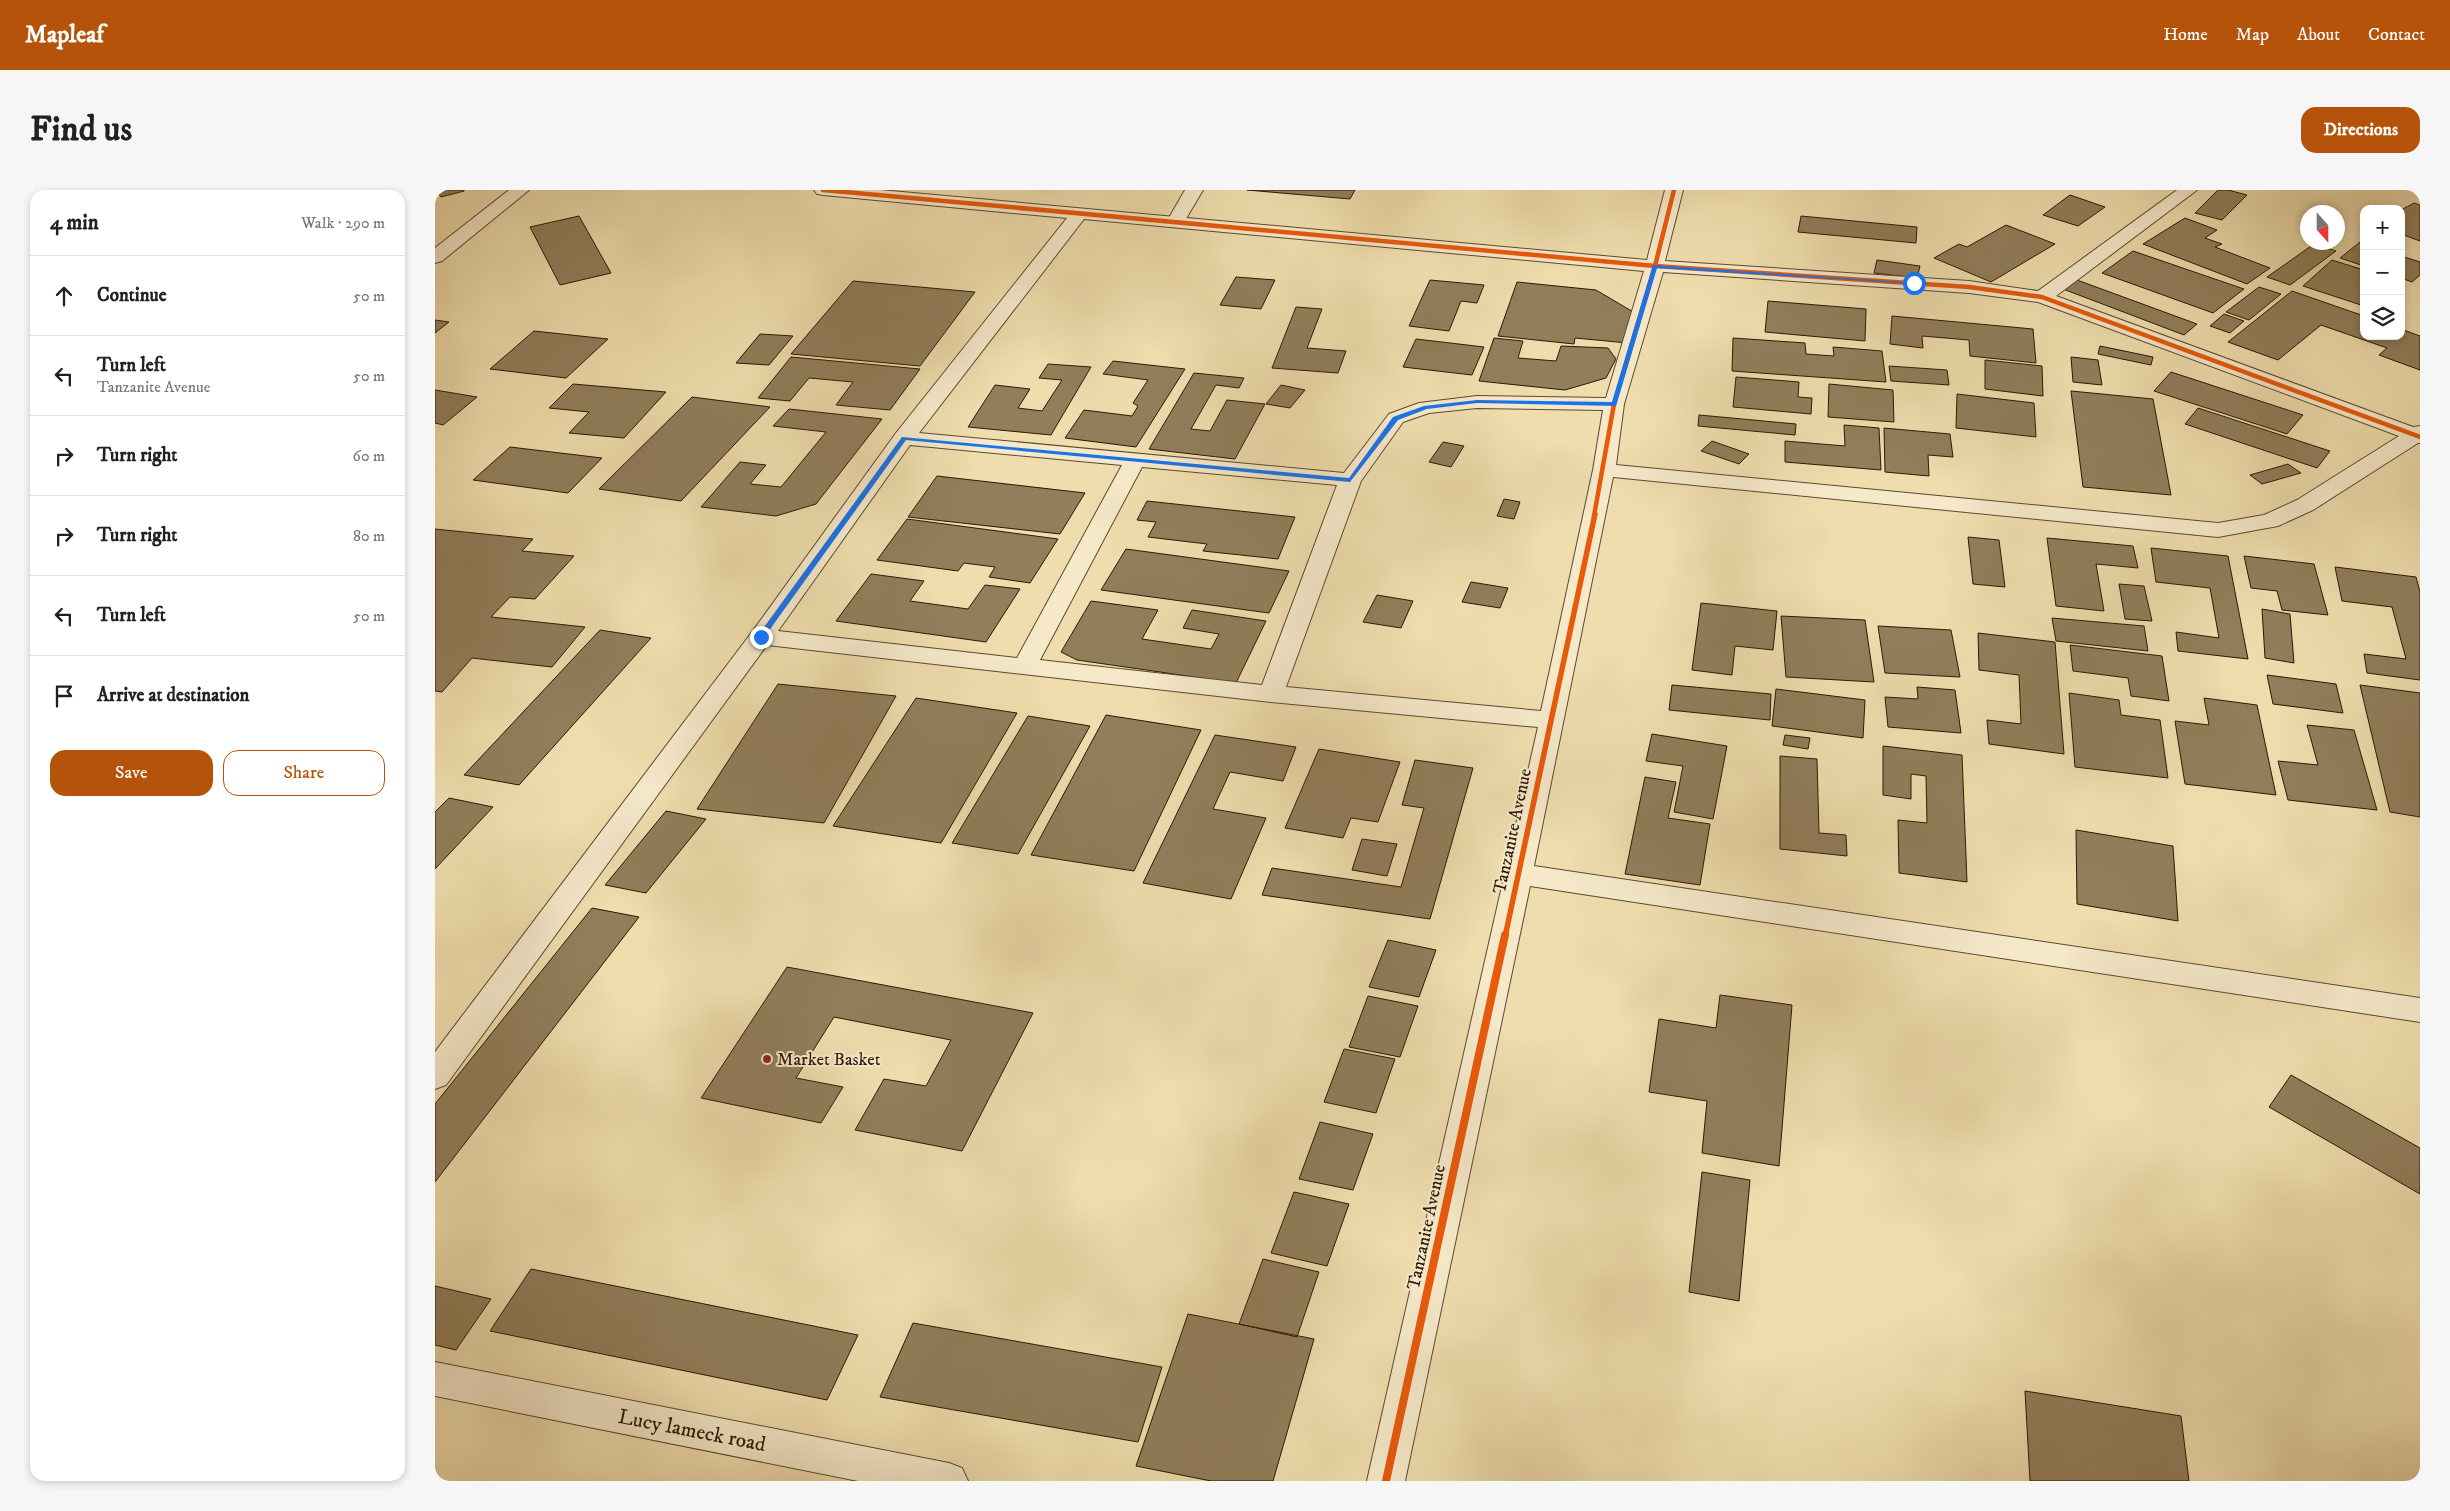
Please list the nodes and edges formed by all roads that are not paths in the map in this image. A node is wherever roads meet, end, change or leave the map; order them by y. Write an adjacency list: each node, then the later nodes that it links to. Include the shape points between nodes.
1 (520, 190): 8 (street)
2 (823, 190): 6 (street)
3 (1194, 190): 7 (street)
4 (1674, 190): 9 (street, Tanzanite Avenue)
5 (2188, 190): 10 (street)
6 (1078, 215): 7 (street); 13 (street)
7 (1175, 224): 9 (street)
8 (435, 257)
9 (1655, 266): 10 (street, via 1969,286); 11 (street, Tanzanite Avenue)
10 (2042, 297): 12 (street)
11 (1614, 404): 15 (street, Tanzanite Avenue); 16 (street, via 1477,402 1426,407 1396,418)
12 (2419, 435): 15 (street, via 2305,505 2270,521 2218,530)
13 (905, 438): 14 (street); 17 (street)
14 (1135, 460): 16 (street); 18 (street)
15 (1604, 470): 20 (street, Tanzanite Avenue)
16 (1350, 480): 19 (street)
17 (761, 637): 18 (street); 23 (street)
18 (1025, 666): 19 (street)
19 (1271, 694): 20 (street)
20 (1552, 720): 21 (street, Tanzanite Avenue)
21 (1519, 874): 22 (street); 26 (street, Tanzanite Avenue)
22 (2420, 1010)
23 (435, 1076)
24 (435, 1379): 25 (street, Lucy lameck road)
25 (949, 1481)
26 (1386, 1481)

